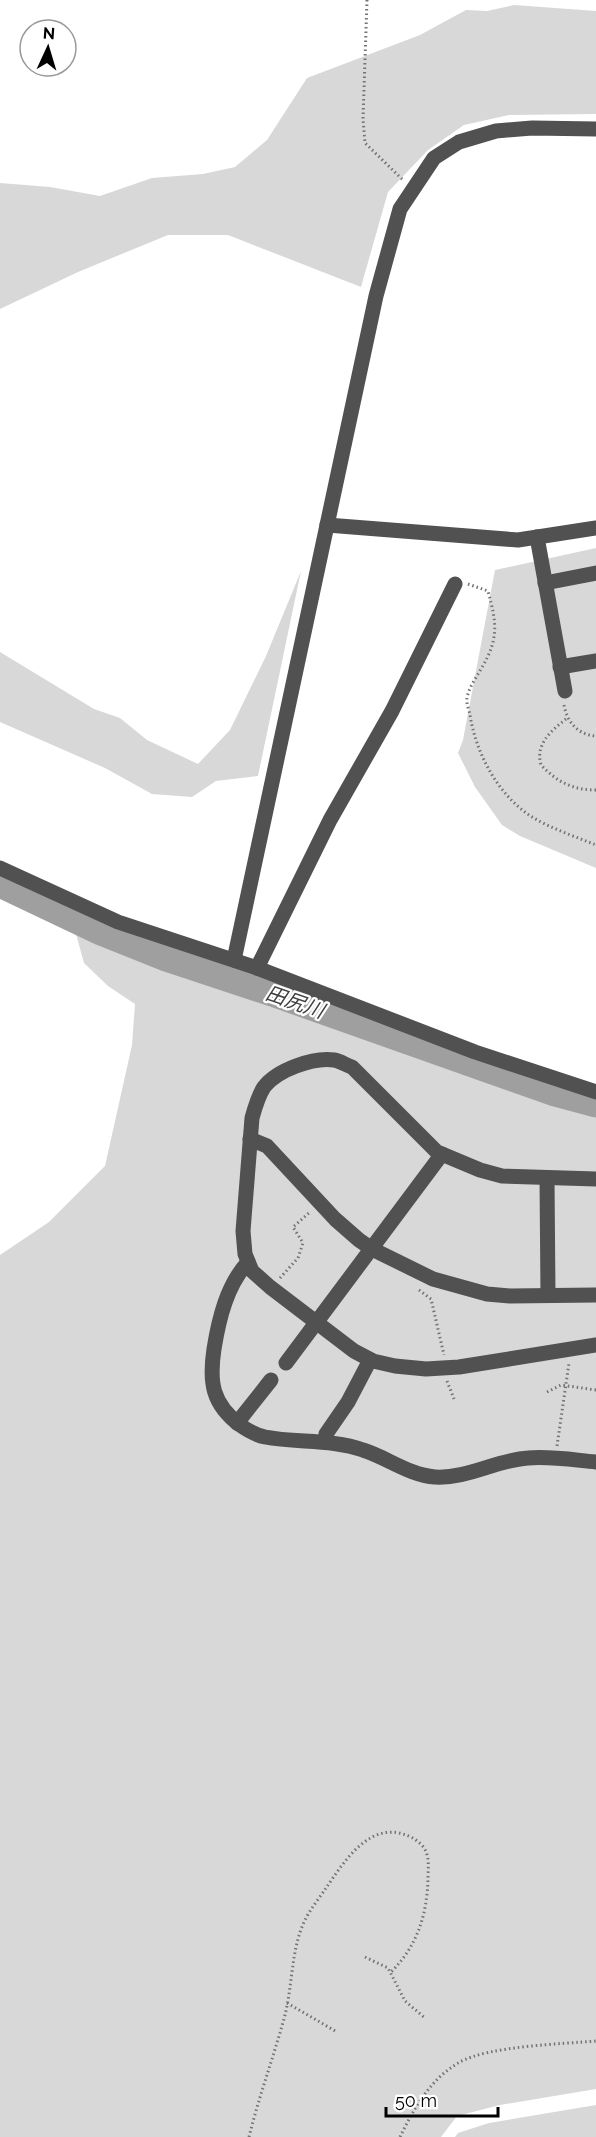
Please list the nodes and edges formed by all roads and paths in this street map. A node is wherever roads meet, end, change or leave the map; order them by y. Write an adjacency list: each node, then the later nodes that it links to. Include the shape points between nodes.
1 (367, 0): 3 (path, via 365,143)
2 (596, 129): 3 (street, via 496,131 459,142 434,158)
3 (412, 189): 4 (street, via 399,209 375,296)
4 (327, 525): 6 (street, via 518,540); 18 (street)
5 (596, 528): 6 (street)
6 (537, 537): 8 (street)
7 (596, 573): 8 (street)
8 (545, 583): 11 (street)
9 (455, 584): 16 (path, via 463,582 488,591 493,608 495,642 467,700 472,730 483,758 495,780 529,815); 19 (street)
10 (596, 661): 11 (street)
11 (560, 667): 12 (street)
12 (565, 691): 13 (path)
13 (566, 719): 14 (path); 15 (path, via 553,729 539,750 541,765 562,783)
14 (596, 736)
15 (596, 790)
16 (596, 845)
17 (0, 868): 18 (street, via 118,922)
18 (234, 960): 19 (street)
19 (257, 968): 20 (street, via 475,1052)
20 (596, 1092)
21 (250, 1139): 22 (street, via 257,1100 265,1086 279,1073 298,1065 334,1060 352,1067 412,1130); 25 (street, via 267,1146); 27 (street, via 243,1231)
22 (442, 1155): 23 (street, via 502,1176); 26 (street)
23 (547, 1178): 24 (street); 30 (street)
24 (596, 1179)
25 (320, 1203): 26 (street); 29 (path, via 293,1227 303,1243 301,1252)
26 (372, 1249): 28 (street); 32 (street)
27 (248, 1262): 29 (street); 42 (street, via 231,1284 213,1361 216,1398)
28 (406, 1266): 30 (street, via 433,1279 487,1294); 37 (path, via 403,1275 431,1299)
29 (270, 1287): 32 (street)
30 (548, 1295): 31 (street)
31 (596, 1295)
32 (317, 1323): 35 (street); 36 (street)
33 (596, 1345): 34 (street)
34 (570, 1349): 37 (street); 39 (path)
35 (370, 1360): 37 (street, via 395,1366); 43 (street)
36 (286, 1363)
37 (447, 1368)
38 (271, 1380): 42 (street)
39 (567, 1386): 40 (path); 41 (path); 44 (path)
40 (596, 1390)
41 (547, 1392)
42 (237, 1423): 43 (street, via 261,1436)
43 (325, 1442): 44 (street, via 363,1450 411,1472 437,1477 453,1477 527,1458)
44 (555, 1459): 45 (street)
45 (596, 1462)
46 (365, 1958): 47 (path)
47 (390, 1972): 48 (path, via 404,1960 417,1936 428,1883 428,1860 423,1847 396,1831 382,1832 348,1856 306,1918); 49 (path, via 405,2001)
48 (287, 2003): 50 (path); 52 (path)
49 (426, 2018)
50 (337, 2032)
51 (596, 2041): 53 (path, via 494,2052 460,2062 435,2082 413,2109)
52 (249, 2137)
53 (400, 2137)

